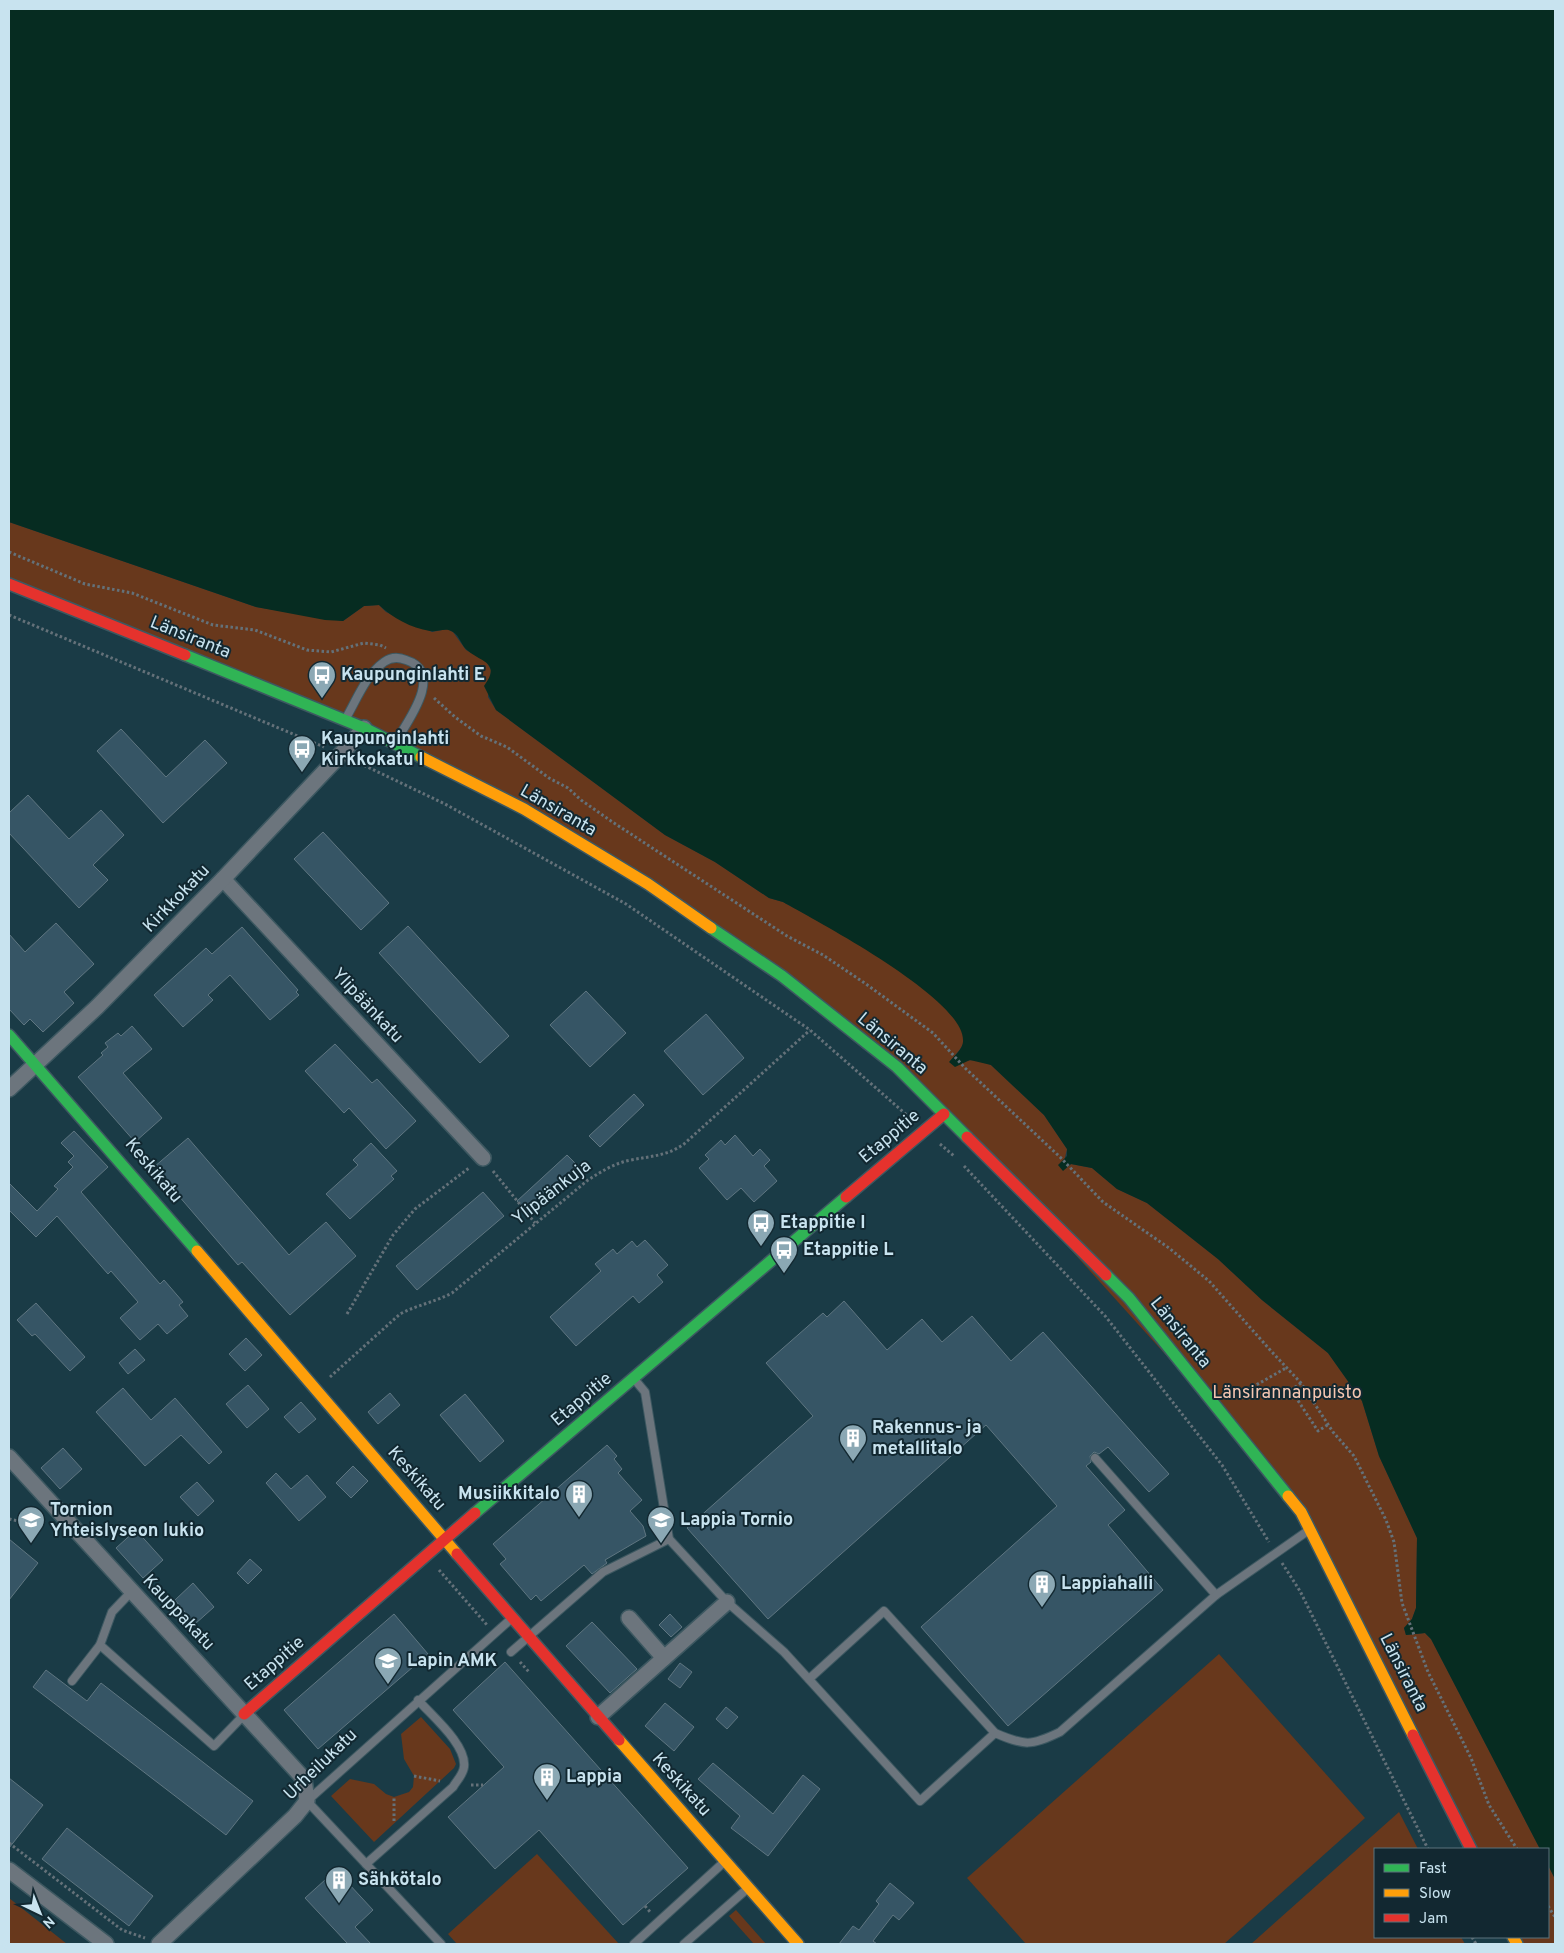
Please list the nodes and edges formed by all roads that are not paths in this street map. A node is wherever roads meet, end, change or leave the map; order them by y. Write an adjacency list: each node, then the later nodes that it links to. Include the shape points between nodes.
1 (9, 584): 2 (street, Länsiranta)
2 (345, 720): 3 (street, Länsiranta); 4 (lane, via 369,677 386,660 398,657 410,661 419,668 424,690)
3 (364, 728): 4 (street, Länsiranta); 5 (street, Kirkkokatu)
4 (394, 743): 9 (street, Länsiranta, via 524,809 648,884 790,982 897,1067)
5 (223, 879): 7 (street, Kirkkokatu); 10 (street, Ylipäänkatu)
6 (9, 1034): 7 (street, Keskikatu)
7 (36, 1064): 8 (street, Kirkkokatu); 15 (street, Keskikatu)
8 (9, 1090)
9 (944, 1114): 11 (street, Etappitie); 14 (street, Länsiranta, via 1129,1298 1301,1512)
10 (483, 1158)
11 (634, 1378): 15 (street, Etappitie); 16 (lane, via 645,1392)
12 (9, 1457): 17 (street, Kauppakatu)
13 (1095, 1458): 18 (lane)
14 (1310, 1529): 18 (lane); 33 (street, Länsiranta)
15 (445, 1539): 20 (street, Keskikatu); 29 (street, Etappitie)
16 (669, 1539): 19 (lane); 22 (lane, via 603,1572)
17 (132, 1591): 23 (lane, via 112,1612); 29 (street, Kauppakatu)
18 (1216, 1596): 31 (lane, via 1060,1732 1038,1743 1018,1743)
19 (727, 1602): 25 (street); 26 (lane, via 784,1652)
20 (513, 1618): 22 (street, Keskikatu); 28 (lane, Urheilukatu)
21 (629, 1618): 25 (street)
22 (528, 1636): 24 (lane); 30 (street, Keskikatu)
23 (100, 1645): 27 (lane); 29 (lane, via 214,1746)
24 (511, 1652)
25 (664, 1658): 30 (street)
26 (809, 1679): 31 (lane, via 920,1801); 31 (lane, via 884,1611)
27 (72, 1681)
28 (418, 1700): 32 (lane, Urheilukatu); 35 (lane, via 458,1744 464,1755 461,1776)
29 (244, 1714): 32 (street, Kauppakatu, via 304,1779)
30 (598, 1717): 34 (street, Keskikatu)
31 (995, 1733)
32 (307, 1801): 35 (lane); 38 (street, Urheilukatu, via 295,1816)
33 (1470, 1848)
34 (725, 1861): 37 (street, Keskikatu); 41 (lane)
35 (366, 1864): 40 (lane)
36 (9, 1870): 39 (street)
37 (748, 1888): 42 (lane); 43 (street, Keskikatu)
38 (152, 1941)
39 (106, 1944)
40 (441, 1944)
41 (634, 1944)
42 (684, 1944)
43 (798, 1944)

